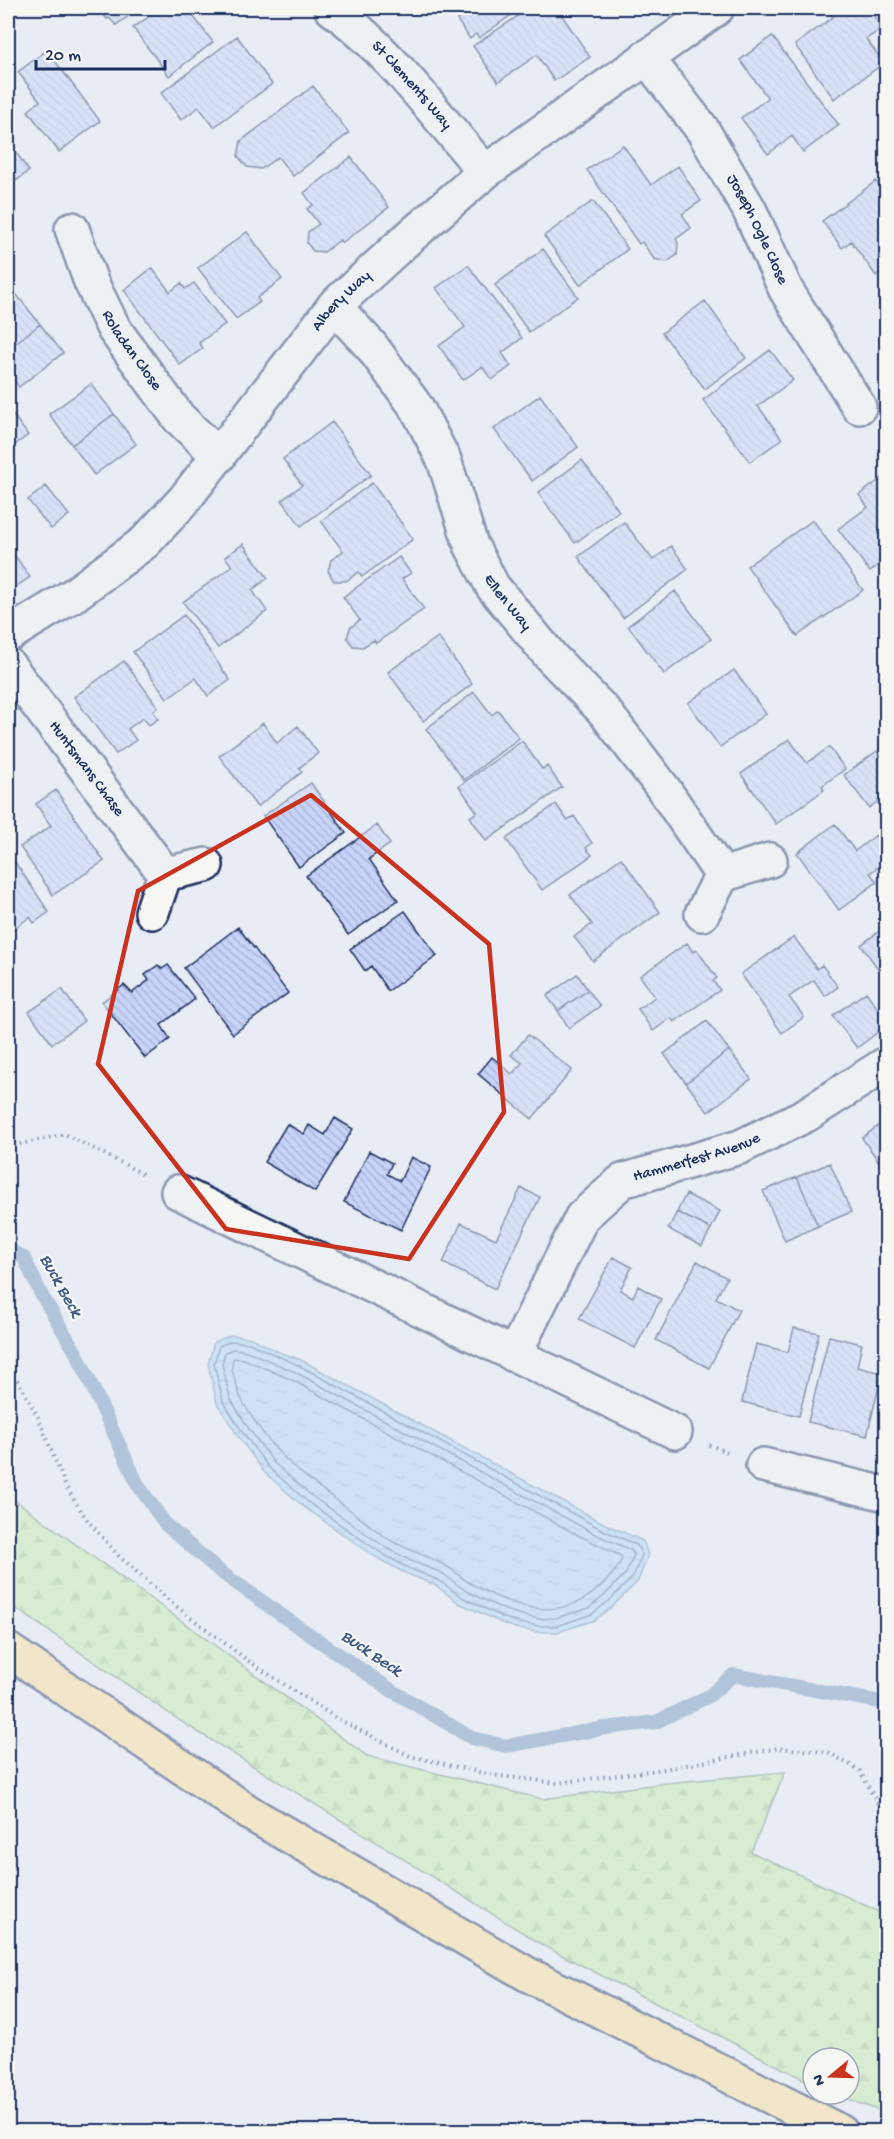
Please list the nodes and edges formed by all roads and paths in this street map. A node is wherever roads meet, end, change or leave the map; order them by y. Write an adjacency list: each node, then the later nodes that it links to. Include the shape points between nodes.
1 (331, 8): 4 (street, St Clements Way, via 384,56)
2 (717, 8): 3 (street, Albery Way)
3 (646, 57): 4 (street, Albery Way); 7 (street, Joseph Ogle Close, via 702,129 749,209 786,290)
4 (485, 172): 6 (street, Albery Way)
5 (72, 229): 8 (street, Roladan Close, via 91,282 114,329 179,418)
6 (334, 306): 8 (street, Albery Way); 14 (street, Ellen Way, via 372,347 417,408 444,460 471,545 493,587 552,658 604,711)
7 (859, 407)
8 (219, 456): 9 (street, Albery Way, via 145,542 75,594)
9 (8, 635)
10 (8, 665): 13 (street, Huntsmans Chase)
11 (770, 860): 14 (street)
12 (206, 865): 13 (street)
13 (165, 874): 15 (street)
14 (722, 875): 16 (street)
15 (152, 912)
16 (702, 914)
17 (886, 1064): 20 (street, Hammerfest Avenue, via 806,1115 740,1148 622,1181 582,1217)
18 (8, 1147): 19 (path, via 65,1134)
19 (178, 1192): 20 (street)
20 (514, 1354): 22 (street)
21 (8, 1372): 26 (path, via 18,1380 38,1417 66,1487 88,1521 119,1556 173,1604 247,1660 336,1718 410,1756 492,1775 558,1784 778,1748 828,1752 860,1771)
22 (675, 1432): 23 (path)
23 (763, 1465): 24 (street)
24 (886, 1494)
25 (8, 1650): 27 (highway, via 253,1815 516,1968)
26 (886, 1819)
27 (841, 2132)

